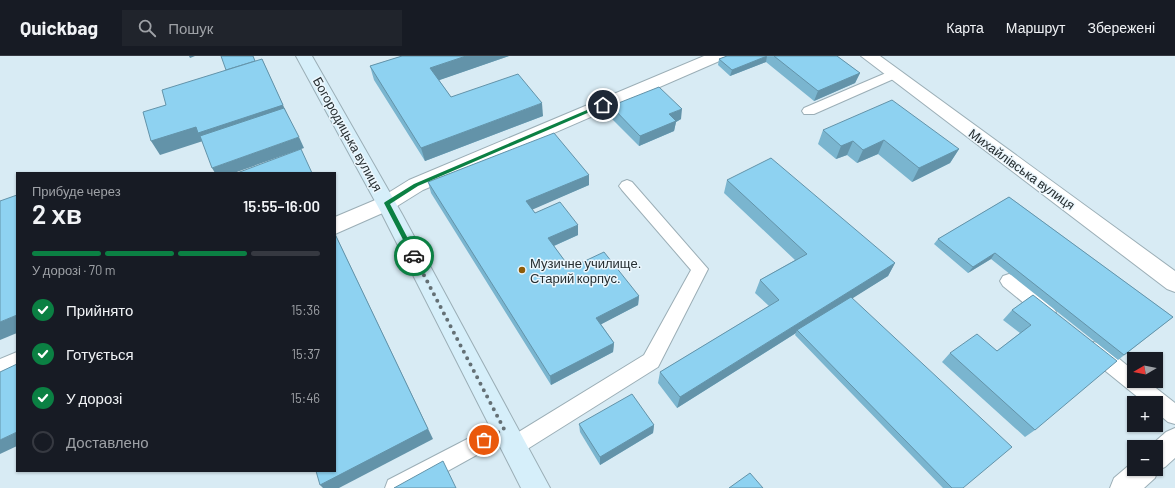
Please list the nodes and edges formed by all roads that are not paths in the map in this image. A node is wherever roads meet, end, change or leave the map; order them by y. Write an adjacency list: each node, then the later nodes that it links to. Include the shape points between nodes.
1 (304, 56): 7 (street, Богородицька вулиця)
2 (718, 56): 7 (street, via 416,185)
3 (869, 56): 4 (street, Михайлівська вулиця)
4 (893, 74): 5 (lane); 10 (street, Михайлівська вулиця)
5 (809, 111)
6 (627, 186): 16 (lane, via 700,269 651,361)
7 (387, 203): 8 (street); 16 (street, Богородицька вулиця)
8 (336, 226)
9 (1009, 281): 11 (lane)
10 (1175, 283)
11 (1058, 320)
12 (1082, 340): 15 (lane)
13 (16, 363): 14 (street)
14 (0, 371)
15 (1175, 415)
16 (509, 438): 20 (lane); 21 (street, Богородицька вулиця)
17 (1175, 441): 18 (street)
18 (1163, 452)
19 (1137, 476): 22 (street)
20 (396, 488)
21 (536, 488)
22 (1124, 488)

